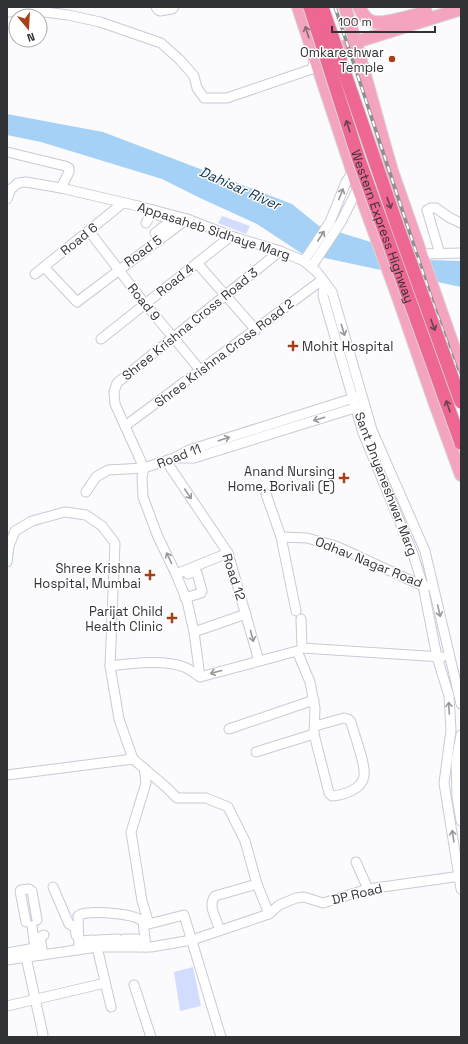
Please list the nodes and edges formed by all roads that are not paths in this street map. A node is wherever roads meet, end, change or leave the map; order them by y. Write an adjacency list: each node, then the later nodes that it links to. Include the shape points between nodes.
1 (156, 7): 2 (street, via 160,11)
2 (174, 7)
3 (298, 7): 12 (main road, one-way to 3)
4 (310, 7): 52 (highway, Western Express Highway, one-way to 4, bridge, via 358,157)
5 (322, 7): 48 (highway, Western Express Highway, one-way to 48, bridge, via 396,225)
6 (345, 7): 11 (main road)
7 (359, 7): 8 (main road, via 366,18 373,22 383,22)
8 (443, 7)
9 (461, 9): 11 (main road)
10 (7, 12): 12 (street, via 68,14 161,43 194,76 204,98 227,98 312,69)
11 (356, 42): 12 (main road); 14 (main road)
12 (315, 58): 15 (main road)
13 (7, 152): 17 (street, via 65,166 69,172)
14 (388, 157): 15 (street); 16 (main road)
15 (353, 172): 18 (main road); 33 (street, one-way to 15, via 332,218 346,182)
16 (393, 174): 18 (street); 30 (main road)
17 (61, 188): 19 (street, Appasaheb Sidhaye Marg, via 18,183 11,189); 20 (street, Appasaheb Sidhaye Marg)
18 (358, 188): 25 (main road); 33 (street, via 341,222)
19 (7, 199)
20 (123, 203): 21 (street, Appasaheb Sidhaye Marg); 27 (street, Road 6)
21 (152, 212): 22 (street, Appasaheb Sidhaye Marg); 23 (street); 26 (street, via 169,219)
22 (187, 219): 26 (street, Road 5); 28 (street, Appasaheb Sidhaye Marg)
23 (146, 223)
24 (461, 223): 32 (street, via 436,208 427,210)
25 (372, 228): 30 (main road); 55 (main road)
26 (162, 231): 36 (street, Road 5)
27 (89, 232): 35 (street, Road 6); 36 (street, Road 9)
28 (231, 236): 29 (street, Appasaheb Sidhaye Marg); 34 (street, Road 4)
29 (280, 251): 33 (street, Appasaheb Sidhaye Marg); 39 (street, Shree Krishna Cross Road 3)
30 (420, 253): 32 (street); 44 (main road)
31 (461, 253): 32 (street)
32 (440, 254)
33 (310, 257): 38 (street, Appasaheb Sidhaye Marg, via 312,266)
34 (197, 263): 39 (street); 40 (street, Road 4)
35 (44, 267): 36 (street, Road 5, via 77,302); 37 (street, Road 6)
36 (119, 269): 40 (street, Road 9)
37 (35, 274)
38 (323, 282): 41 (street, Shree Krishna Cross Road 2); 46 (street, Sant Dnyaneshwar Marg, one-way to 46, via 332,292); 47 (street, Sant Dnyaneshwar Marg, via 322,296)
39 (225, 295): 41 (street); 42 (street, Shree Krishna Cross Road 3)
40 (145, 304): 42 (street, Road 9); 43 (street, Road 4)
41 (256, 330): 45 (street, Shree Krishna Cross Road 2)
42 (173, 337): 45 (street, Road 9); 51 (street, Shree Krishna Cross Road 3, via 117,383 114,392 115,404)
43 (101, 339)
44 (461, 368)
45 (201, 371): 51 (street, Shree Krishna Cross Road 2)
46 (363, 396): 47 (street, Road 11); 49 (street, Sant Dnyaneshwar Marg)
47 (353, 398): 50 (street, Sant Dnyaneshwar Marg); 53 (street, Road 11, one-way to 47, via 190,450)
48 (461, 402)
49 (366, 405): 50 (street); 63 (street, Sant Dnyaneshwar Marg, via 372,430 425,551)
50 (356, 408): 53 (street, one-way to 53, via 194,458); 64 (street, Sant Dnyaneshwar Marg, via 363,433)
51 (125, 426): 54 (street, Shree Krishna Cross Road 3)
52 (461, 443)
53 (170, 460): 54 (street, Road 11); 59 (street, Road 12, one-way to 59)
54 (144, 468): 56 (street, via 108,470 96,477); 61 (street, Road 11, one-way to 54, via 142,497)
55 (461, 475)
56 (86, 492)
57 (266, 494): 58 (street)
58 (281, 537): 64 (street, Odhav Nagar Road, via 308,538 336,546); 68 (street, via 299,615 302,648)
59 (228, 554): 61 (street); 66 (street, Road 12)
60 (7, 562): 71 (street, via 9,546 15,531 32,521 65,512 86,515 102,526 115,543)
61 (176, 574): 65 (street, Road 11)
62 (188, 574): 65 (street, via 196,572 202,591)
63 (433, 585): 64 (street, Odhav Nagar Road); 69 (street, Sant Dnyaneshwar Marg, one-way to 69)
64 (424, 586): 68 (street, Sant Dnyaneshwar Marg)
65 (189, 594): 67 (street, Road 11)
66 (246, 614): 67 (street); 70 (street, Road 12, one-way to 70)
67 (194, 632): 72 (street, Road 11)
68 (437, 657): 69 (street); 84 (street, Sant Dnyaneshwar Marg, one-way to 68, via 444,783 451,730 449,696)
69 (450, 658): 74 (street, Sant Dnyaneshwar Marg)
70 (259, 661): 72 (street, one-way to 72); 73 (street, via 298,651)
71 (110, 666): 72 (street, via 141,662 165,663 184,667); 79 (street, via 119,719)
72 (200, 677)
73 (314, 700): 75 (street); 76 (street)
74 (461, 704)
75 (229, 729)
76 (314, 730): 76 (street, via 329,793 337,796 353,790 364,777 364,767 351,722 344,718); 78 (street)
77 (461, 735): 82 (street, via 456,761)
78 (256, 752)
79 (133, 759): 80 (street); 81 (street)
80 (144, 768): 85 (street, via 177,798 206,798 228,807 245,841); 93 (street, via 146,783 131,832 142,901 149,924 184,915)
81 (7, 776)
82 (461, 821)
83 (356, 862): 87 (street)
84 (460, 876): 87 (street, DP Road); 88 (street, Sant Dnyaneshwar Marg)
85 (255, 884): 89 (street); 91 (street, via 212,899 212,908 221,927)
86 (53, 887): 97 (street, via 69,924 75,927)
87 (368, 888): 89 (street, DP Road, via 323,903 304,897 296,898)
88 (461, 889)
89 (264, 914): 91 (street, DP Road)
90 (32, 921): 99 (street)
91 (242, 923): 93 (street, DP Road)
92 (44, 935): 99 (street, via 40,937)
93 (192, 940): 96 (street, DP Road); 108 (street)
94 (96, 942): 95 (street); 97 (street); 101 (street)
95 (108, 943): 96 (street, DP Road); 96 (street, via 121,939 137,939)
96 (142, 947): 97 (street, via 141,919 89,913 78,916)
97 (77, 948): 99 (street)
98 (7, 953): 99 (street)
99 (37, 953): 100 (street); 103 (street)
100 (7, 960)
101 (105, 983): 103 (street); 105 (street)
102 (134, 985): 107 (street)
103 (35, 1000): 104 (street); 106 (street)
104 (7, 1006)
105 (111, 1006)
106 (43, 1035)
107 (151, 1037)
108 (221, 1037)

